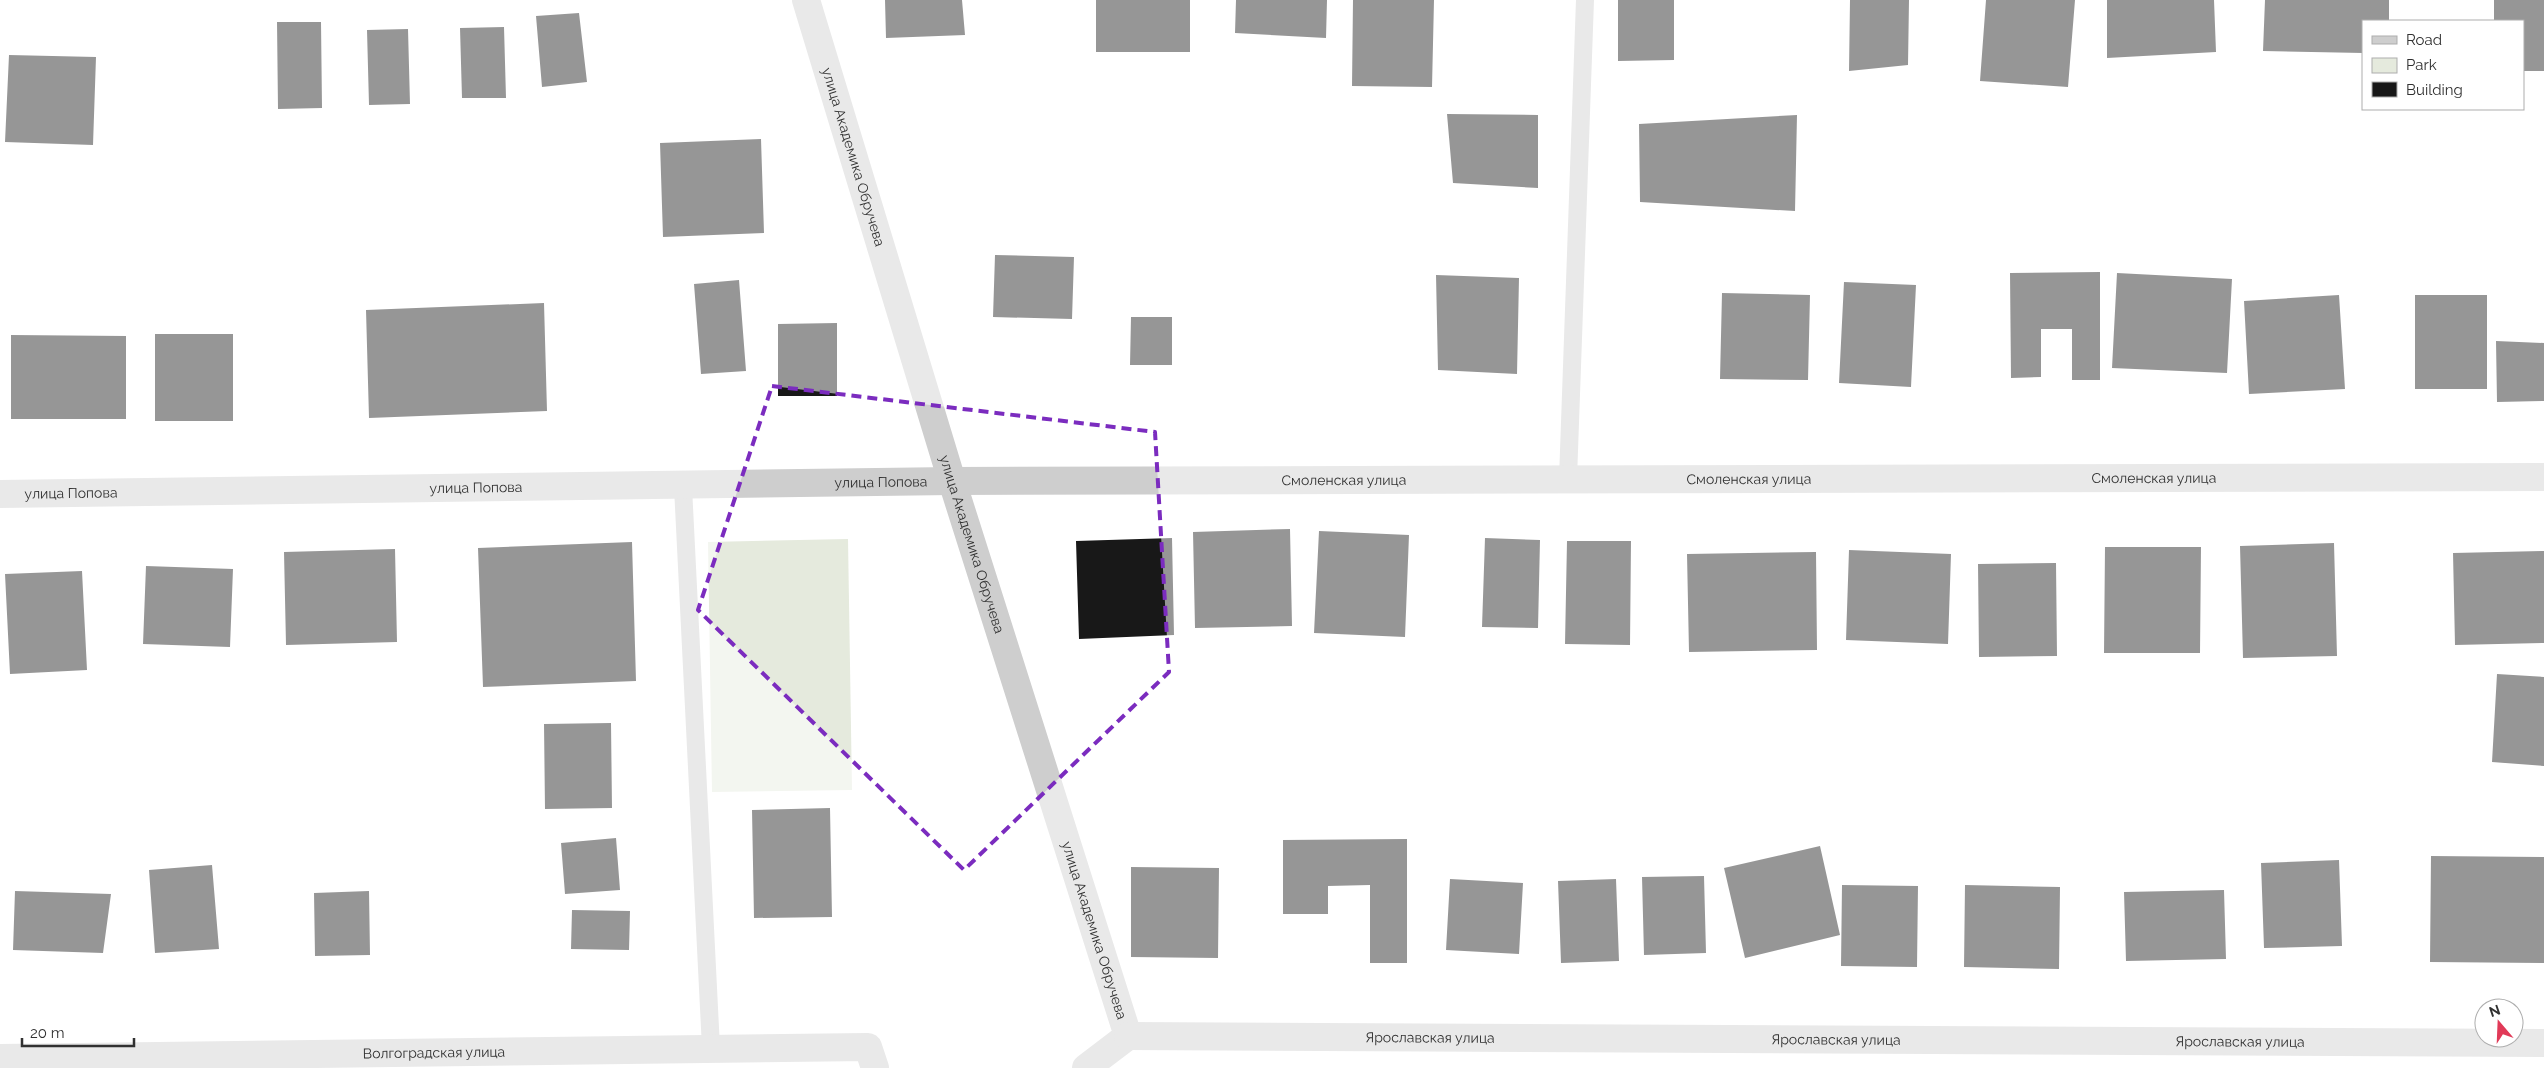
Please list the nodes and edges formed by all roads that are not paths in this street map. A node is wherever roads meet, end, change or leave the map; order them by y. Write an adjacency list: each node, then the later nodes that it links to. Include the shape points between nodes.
1 (806, 0): 5 (street, улица Академика Обручева)
2 (1585, 0): 4 (lane)
3 (2544, 477): 4 (street, Смоленская улица)
4 (1568, 479): 5 (street, Смоленская улица)
5 (952, 482): 6 (street, улица Попова); 8 (street, улица Академика Обручева)
6 (683, 487): 7 (street, улица Попова); 10 (lane)
7 (0, 494)
8 (1128, 1036): 9 (street, Ярославская улица); 14 (street, улица Академика Обручева)
9 (2544, 1043)
10 (711, 1048): 11 (street, Волгоградская улица); 13 (street, Волгоградская улица)
11 (872, 1057)
12 (0, 1058): 13 (street, Волгоградская улица)
13 (103, 1062)
14 (1086, 1068)

